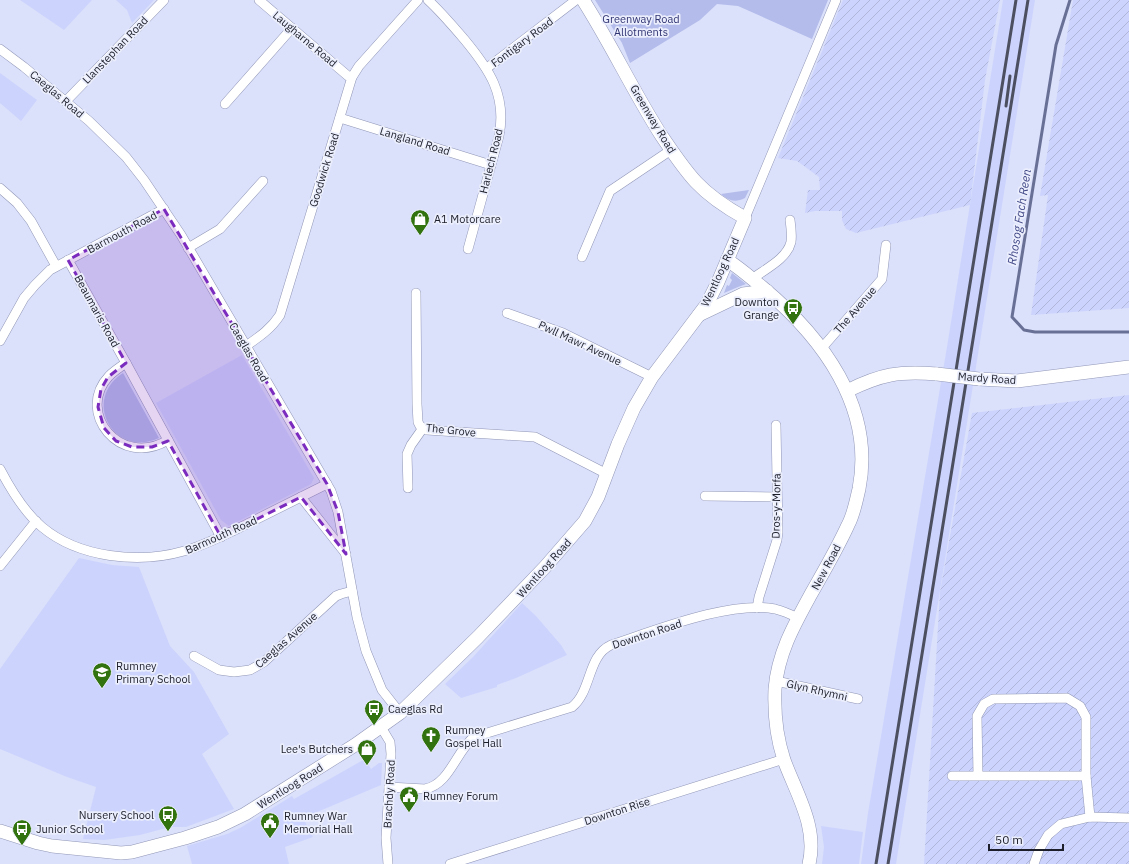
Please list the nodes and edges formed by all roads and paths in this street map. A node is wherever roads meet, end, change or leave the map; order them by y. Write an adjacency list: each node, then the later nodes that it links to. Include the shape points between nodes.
1 (164, 0): 12 (street, Llanstephan Road)
2 (259, 0): 8 (street, Laugharne Road)
3 (418, 0): 11 (street, Goodwick Road)
4 (428, 0): 10 (street, Harlech Road)
5 (576, 0): 10 (street, Fontigary Road)
6 (583, 0): 15 (main road, Greenway Road)
7 (836, 0): 20 (street, Wentloog Road)
8 (292, 28): 11 (street, Laugharne Road); 13 (street)
9 (0, 49): 12 (street, Caeglas Road)
10 (487, 68): 16 (street, Harlech Road, via 497,91 502,116)
11 (352, 77): 14 (street, Goodwick Road)
12 (66, 100): 19 (street, Caeglas Road, via 126,157)
13 (225, 104)
14 (340, 118): 16 (street, Langland Road); 35 (street, Goodwick Road, via 280,315 268,330)
15 (671, 150): 20 (main road, Greenway Road, via 687,172 705,190); 25 (street, via 610,191)
16 (490, 164): 24 (street, Harlech Road)
17 (263, 181): 23 (street, via 220,229)
18 (0, 188): 28 (street, via 18,203)
19 (164, 209): 23 (street, Caeglas Road); 26 (street, Barmouth Road)
20 (745, 218): 27 (main road, Wentloog Road)
21 (790, 220): 29 (street, via 791,241 788,250 782,258)
22 (886, 245): 36 (street, The Avenue, via 882,279)
23 (188, 248): 35 (street, Caeglas Road)
24 (468, 250)
25 (582, 257)
26 (68, 260): 28 (street, Barmouth Road); 37 (street, Beaumaris Road)
27 (727, 260): 29 (main road, New Road); 33 (main road, Wentloog Road, via 712,294)
28 (56, 266): 34 (street, Barmouth Road, via 44,275 24,298)
29 (752, 279): 30 (main road, New Road)
30 (767, 291): 33 (main road, via 743,294); 36 (main road, New Road, via 796,318)
31 (416, 293): 42 (street, The Grove, via 417,404 418,422)
32 (507, 313): 39 (street, Pwll Mawr Avenue, via 563,333)
33 (699, 315): 39 (main road, Wentloog Road)
34 (0, 341)
35 (246, 346): 46 (street, Caeglas Road)
36 (821, 348): 40 (main road, New Road)
37 (126, 363): 43 (street, Beaumaris Road); 43 (street, via 108,377 101,389 98,407 104,428 116,441 132,447 152,447)
38 (1129, 367): 40 (main road, Mardy Road, bridge, via 1017,381 909,372 892,374)
39 (652, 377): 45 (main road, Wentloog Road, via 627,423)
40 (847, 391): 57 (main road, New Road, via 858,424 861,447 861,474 857,500 844,534)
41 (776, 425): 50 (street, Dros-y-Morfa)
42 (423, 428): 45 (street, The Grove, via 535,437); 47 (street, via 408,450)
43 (168, 440): 52 (street, Beaumaris Road)
44 (0, 469): 51 (street, Barmouth Road, via 20,503)
45 (607, 474): 61 (main road, Wentloog Road, via 592,509 563,548 478,637)
46 (327, 484): 49 (street, Barmouth Road); 53 (street, Caeglas Road, via 338,512)
47 (408, 488)
48 (705, 496): 50 (street)
49 (301, 497): 52 (street, Barmouth Road); 53 (street)
50 (777, 497): 56 (street, Dros-y-Morfa, via 777,540)
51 (36, 521): 52 (street, Barmouth Road, via 66,542 98,552 131,557 172,554 199,547); 54 (street)
52 (221, 537)
53 (346, 554): 55 (street, Caeglas Road)
54 (0, 566)
55 (352, 591): 58 (street, Caeglas Avenue, via 336,596 264,662 250,670 219,670); 61 (street, Caeglas Road, via 359,628 370,662 382,690)
56 (758, 608): 57 (street, Downton Road, via 776,609); 67 (street, Downton Road, via 707,615 604,648 597,657 580,700 572,707 474,736 443,779 431,788)
57 (798, 618): 59 (main road, New Road, via 784,648)
58 (194, 656)
59 (776, 680): 60 (street, Glyn Rhymni); 63 (main road, New Road, via 776,728)
60 (858, 700)
61 (400, 713): 62 (main road, Wentloog Road)
62 (381, 727): 67 (street, Brachdy Road, via 391,748); 70 (main road, Wentloog Road, via 231,822 156,846 121,853 96,851 38,843)
63 (784, 758): 72 (street, Downton Rise); 73 (main road, New Road, via 809,826 812,848)
64 (952, 776): 65 (street)
65 (978, 776): 66 (street); 66 (street, via 977,716 984,704 993,699 1067,698 1080,706 1086,717)
66 (1086, 776): 68 (street)
67 (389, 787): 71 (street, Brachdy Road, via 386,838)
68 (1090, 817): 69 (street); 74 (street, via 1061,824 1048,835)
69 (1129, 818)
70 (0, 831)
71 (388, 864)
72 (450, 864)
73 (809, 864)
74 (1034, 864)

